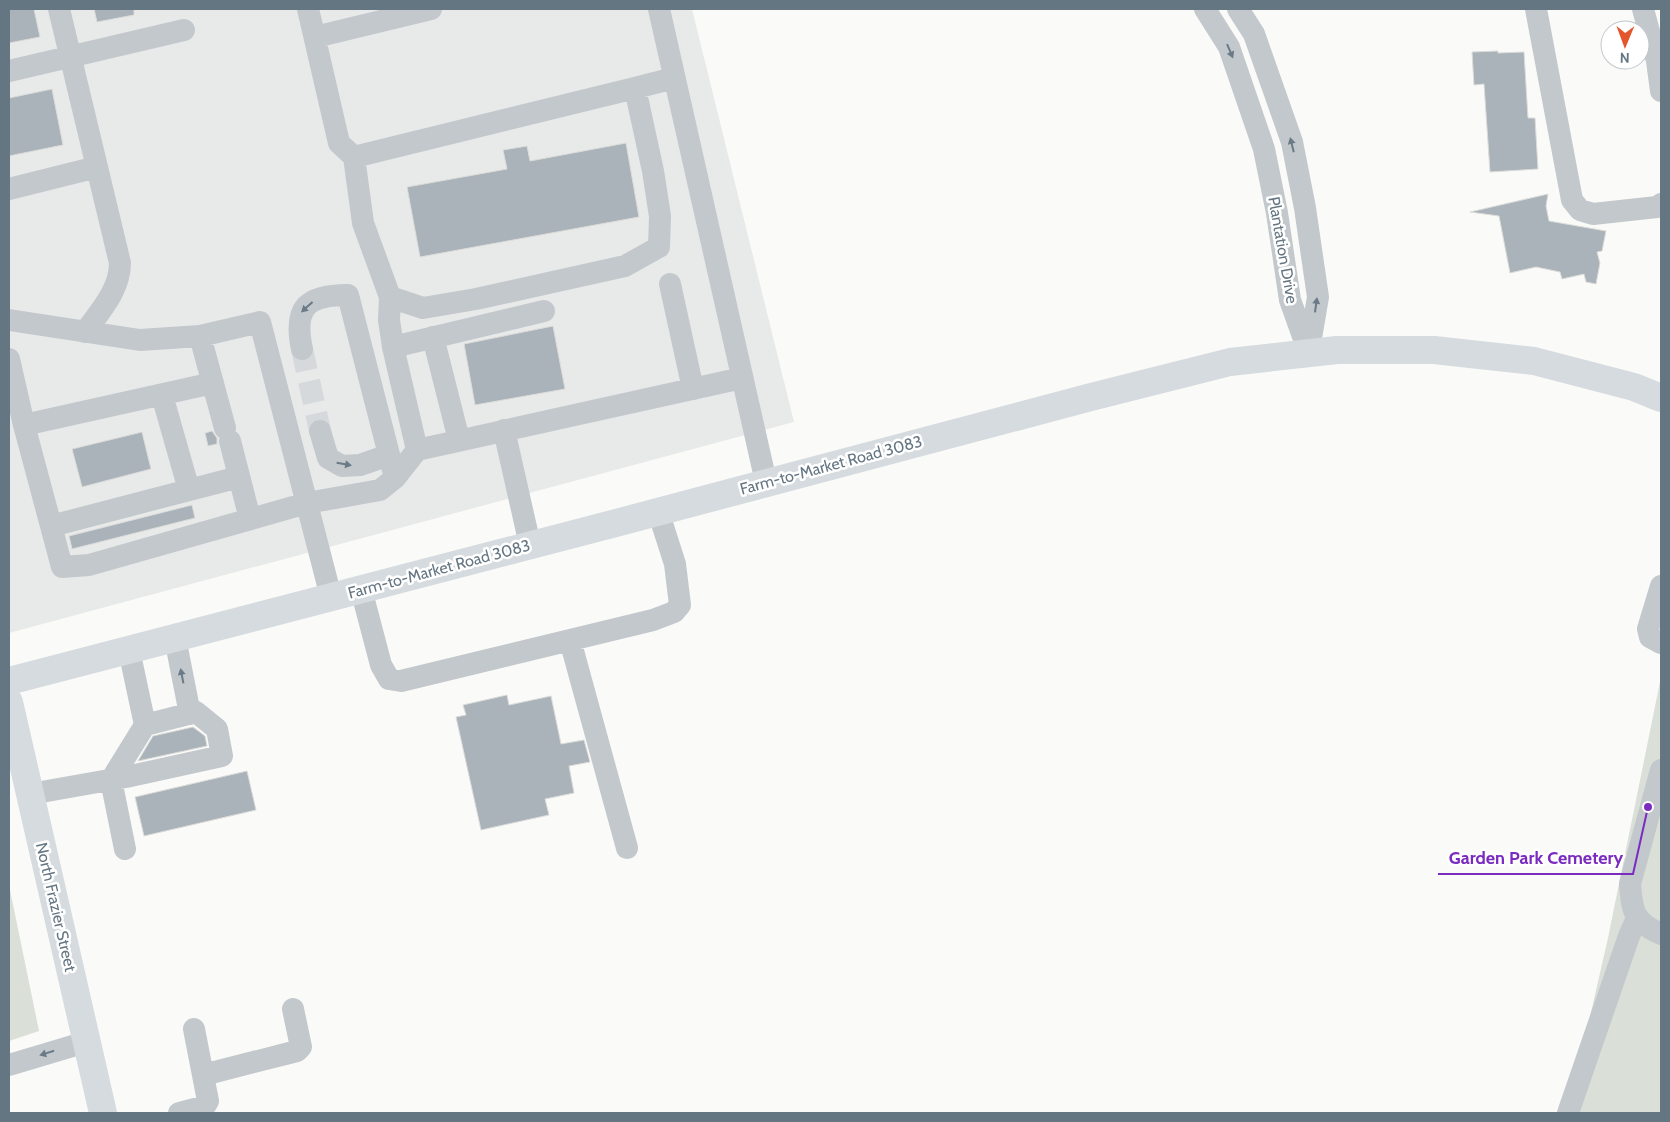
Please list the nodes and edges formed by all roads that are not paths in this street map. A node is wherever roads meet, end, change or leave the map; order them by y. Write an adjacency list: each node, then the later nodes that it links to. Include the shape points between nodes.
1 (59, 9): 11 (street)
2 (308, 9): 10 (street)
3 (431, 9): 10 (street)
4 (659, 9): 14 (street)
5 (1205, 9): 30 (street, Plantation Drive, one-way to 30, via 1229,47 1264,149 1290,300)
6 (1238, 9): 30 (street, Plantation Drive, one-way to 6, via 1318,297 1294,151 1254,34)
7 (1536, 9): 20 (street, via 1572,200 1580,210 1593,214)
8 (1644, 9): 12 (street)
9 (184, 30): 11 (street)
10 (315, 37): 17 (street, via 339,143)
11 (70, 56): 13 (street); 18 (street)
12 (1659, 61): 16 (street)
13 (9, 71)
14 (674, 78): 15 (street); 32 (street)
15 (636, 88): 17 (street); 22 (street, via 660,216 659,247 625,266 476,299 423,308)
16 (1661, 91)
17 (354, 157): 22 (street, via 363,224)
18 (97, 167): 19 (street); 25 (street, via 120,275 115,289)
19 (9, 189)
20 (1661, 204)
21 (670, 284): 34 (street)
22 (390, 297): 28 (street)
23 (544, 311): 27 (street)
24 (9, 320): 25 (street)
25 (85, 332): 26 (street, via 140,340)
26 (200, 336): 33 (street); 47 (street, via 260,322)
27 (433, 337): 28 (street); 40 (street)
28 (393, 347): 41 (street)
29 (302, 349): 42 (street, one-way to 29, via 348,295 328,295 304,308 300,313)
30 (1309, 353): 36 (main road, Farm-to-Market Road 3083, via 1434,350 1534,361 1634,387); 45 (main road, Farm-to-Market Road 3083, via 1230,362)
31 (9, 359): 37 (street)
32 (742, 378): 34 (street); 45 (street)
33 (213, 383): 35 (street); 43 (street)
34 (693, 389): 38 (street)
35 (162, 394): 37 (street); 46 (street)
36 (1661, 398)
37 (24, 425): 50 (street)
38 (504, 430): 40 (street); 51 (street)
39 (320, 431): 42 (street, one-way to 42, via 328,458 342,466 360,466)
40 (459, 440): 41 (street)
41 (417, 450): 44 (street)
42 (389, 455): 44 (street)
43 (239, 478): 46 (street); 49 (street)
44 (395, 478): 47 (street, via 380,490)
45 (766, 482): 48 (main road, Farm-to-Market Road 3083)
46 (189, 490): 50 (street)
47 (307, 503): 49 (street); 54 (street)
48 (658, 511): 51 (main road, Farm-to-Market Road 3083); 56 (street, via 675,564 680,605 674,612 653,620)
49 (250, 519): 50 (street, via 89,565 62,567)
50 (51, 526)
51 (530, 545): 53 (main road, Farm-to-Market Road 3083)
52 (1661, 586): 57 (street, via 1648,629 1650,637)
53 (361, 589): 54 (main road, Farm-to-Market Road 3083); 56 (street, via 381,665 390,679 401,681)
54 (332, 597): 55 (main road, Farm-to-Market Road 3083)
55 (175, 638): 58 (main road, Farm-to-Market Road 3083); 61 (street, one-way to 55)
56 (570, 640): 66 (street)
57 (1661, 643)
58 (129, 650): 59 (main road, Farm-to-Market Road 3083); 62 (street)
59 (9, 681)
60 (9, 702): 65 (main road, North Frazier Street)
61 (190, 714): 62 (street); 63 (street, via 196,712 217,729 222,756)
62 (145, 725): 63 (street)
63 (111, 780): 65 (street); 67 (street)
64 (1660, 784): 68 (street, via 1630,884)
65 (30, 794): 72 (main road, North Frazier Street)
66 (627, 848)
67 (125, 849)
68 (1637, 918): 69 (street); 77 (street)
69 (1661, 934)
70 (293, 1009): 74 (street, via 301,1047 297,1051)
71 (194, 1029): 74 (street)
72 (86, 1042): 73 (street, one-way to 73); 75 (main road, North Frazier Street)
73 (9, 1065)
74 (203, 1074): 76 (street, via 208,1101 205,1106)
75 (102, 1113)
76 (179, 1113)
77 (1568, 1113)

